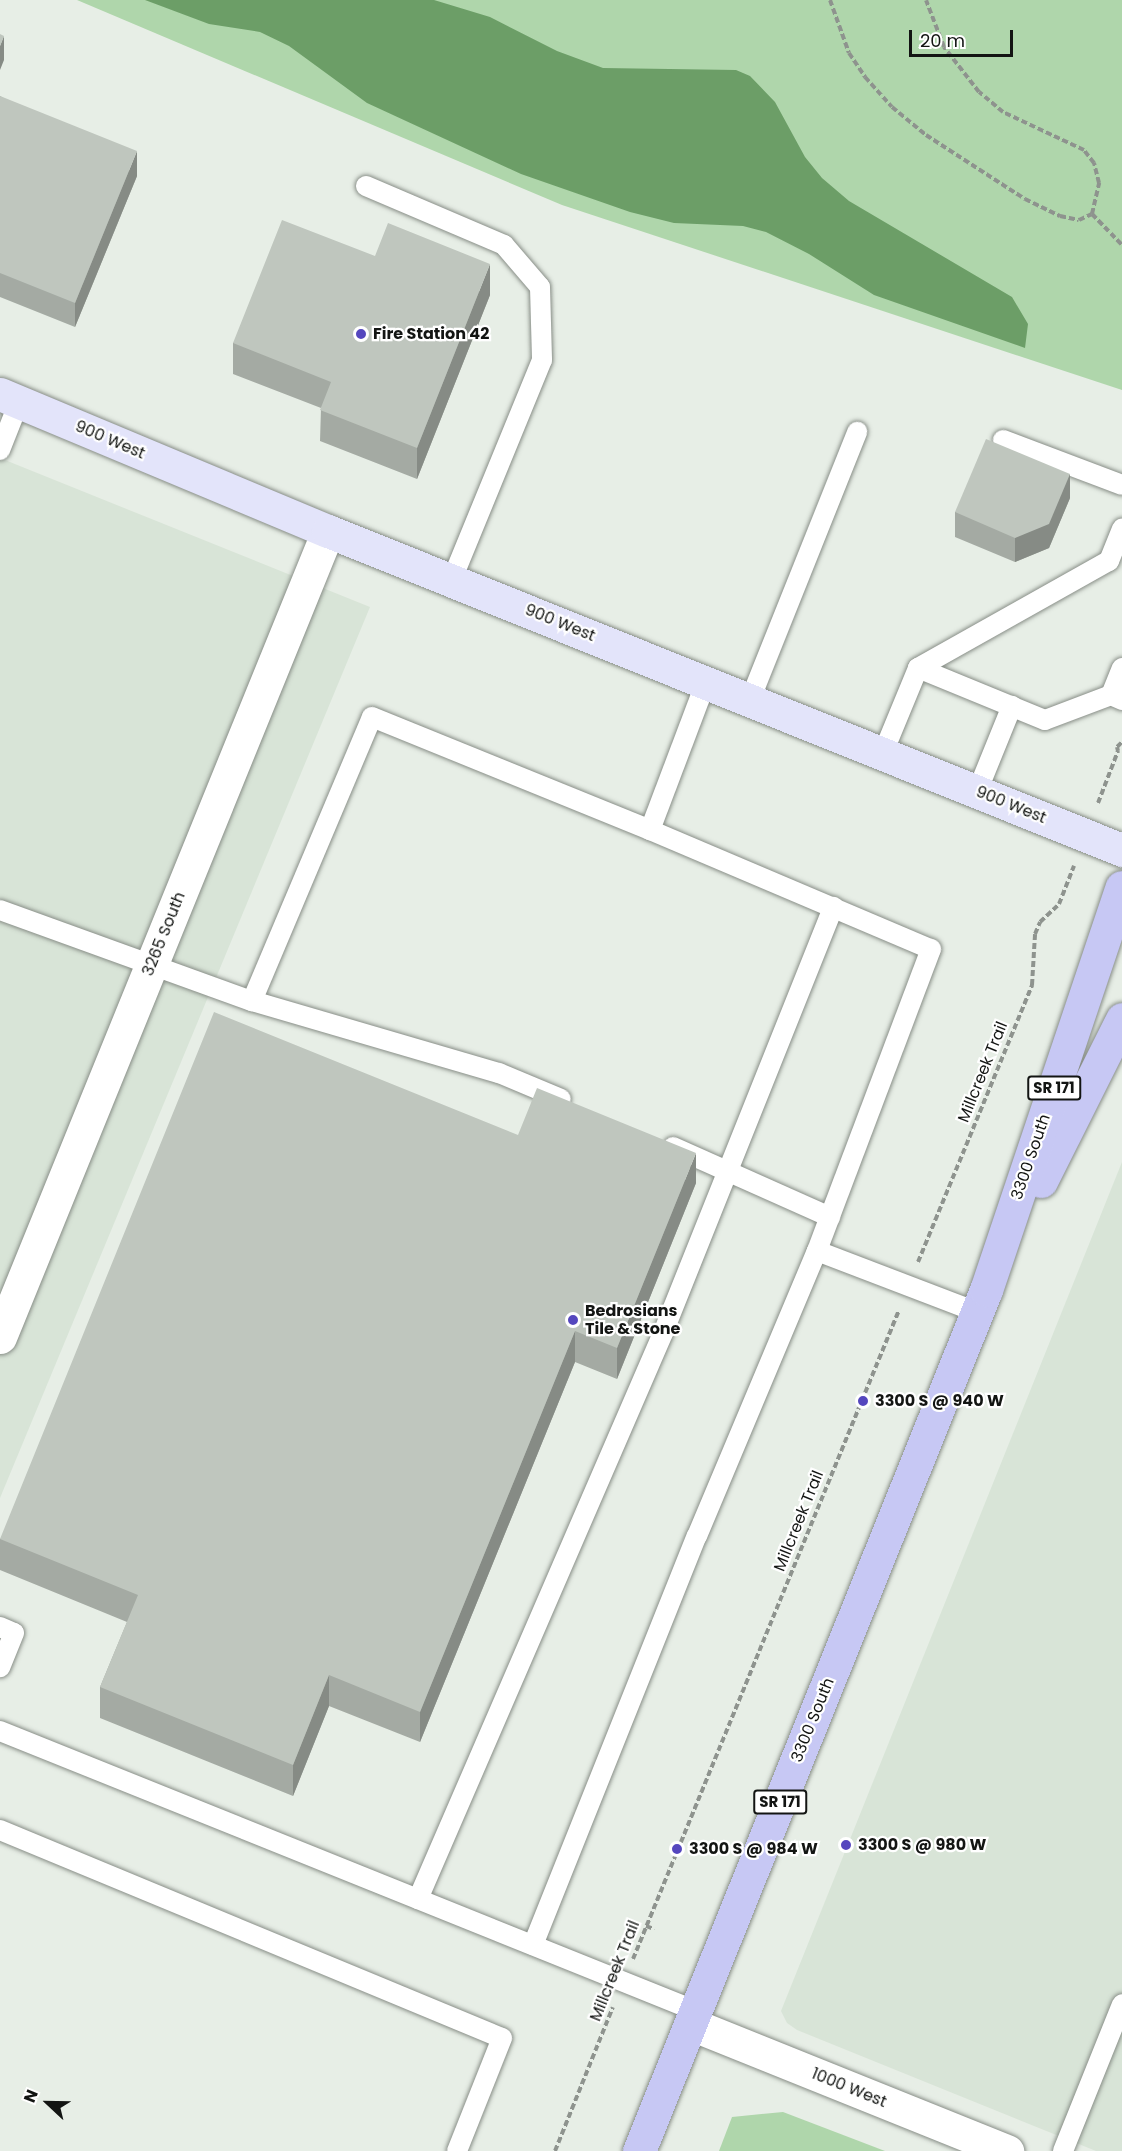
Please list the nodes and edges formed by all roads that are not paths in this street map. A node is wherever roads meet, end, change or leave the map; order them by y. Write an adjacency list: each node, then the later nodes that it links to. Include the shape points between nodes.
1 (366, 186): 10 (lane, via 504,245 540,287 542,360)
2 (10, 398): 5 (lane); 8 (main road, 900 West)
3 (857, 432): 15 (lane)
4 (1003, 440): 6 (lane)
5 (0, 450)
6 (1122, 484)
7 (1122, 529): 9 (lane)
8 (328, 531): 10 (main road, 900 West); 24 (street, 3265 South)
9 (1116, 563): 11 (lane)
10 (452, 579): 13 (main road, 900 West)
11 (918, 668): 16 (lane); 17 (lane)
12 (1122, 668): 14 (lane)
13 (706, 682): 15 (main road, 900 West); 19 (lane)
14 (1116, 698): 16 (lane, via 1045,720)
15 (750, 700): 17 (main road, 900 West)
16 (1012, 706): 18 (lane)
17 (883, 753): 18 (main road, 900 West)
18 (977, 792): 20 (main road, 900 West)
19 (650, 830): 22 (lane); 25 (lane, via 372,717)
20 (1122, 850)
21 (1122, 887): 32 (main road, 3300 South / SR 171)
22 (832, 907): 29 (lane); 30 (lane, via 931,949)
23 (0, 910): 24 (lane)
24 (152, 964): 25 (lane); 33 (street, 3265 South)
25 (252, 1001): 27 (lane, via 499,1073)
26 (1122, 1018): 32 (main road, 3300 South / SR 171)
27 (579, 1107)
28 (653, 1139): 29 (lane)
29 (727, 1171): 30 (lane); 38 (lane, via 663,1333)
30 (830, 1217): 31 (lane)
31 (817, 1251): 32 (lane, via 908,1286); 39 (lane, via 697,1536)
32 (982, 1301): 41 (main road, 3300 South / SR 171)
33 (0, 1337)
34 (0, 1627): 35 (lane, via 14,1633)
35 (0, 1667)
36 (0, 1731): 38 (lane)
37 (0, 1830): 42 (lane, via 502,2038)
38 (417, 1899): 39 (lane)
39 (533, 1945): 41 (lane, via 624,1982)
40 (1122, 2004): 45 (lane)
41 (693, 2018): 43 (main road, 3300 South / SR 171); 44 (street, 1000 West)
42 (457, 2151)
43 (639, 2151)
44 (1007, 2151)
45 (1063, 2151)

